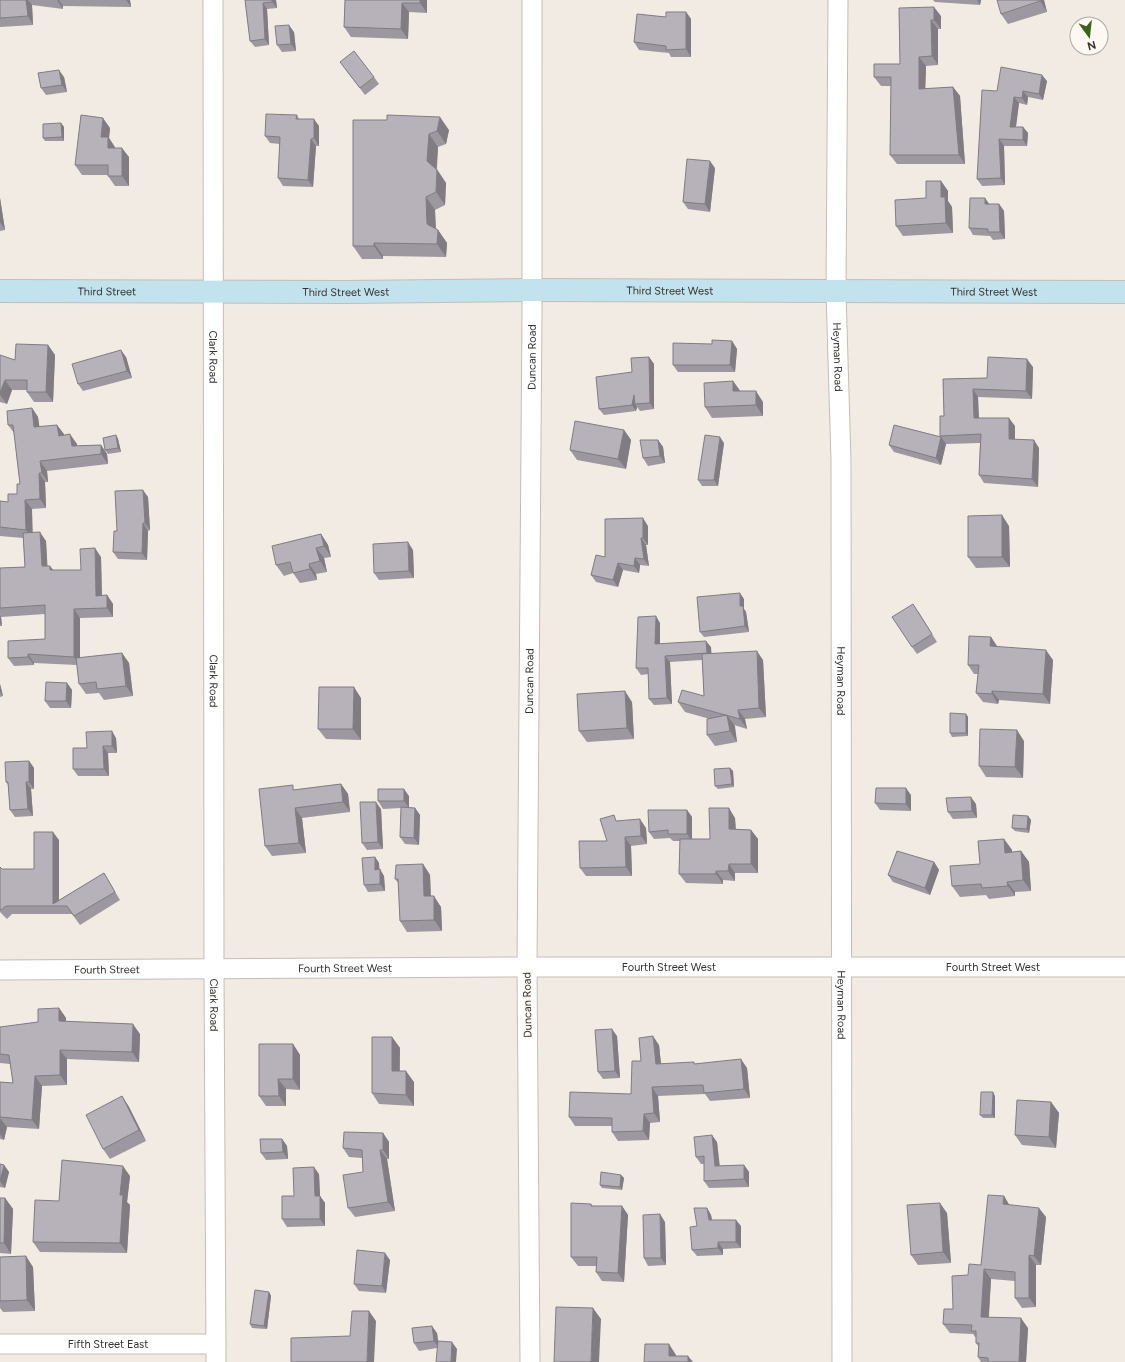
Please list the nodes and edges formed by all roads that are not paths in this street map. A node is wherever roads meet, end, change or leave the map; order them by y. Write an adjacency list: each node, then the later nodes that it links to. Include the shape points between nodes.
1 (213, 0): 6 (street, Clark Road)
2 (532, 0): 4 (street, Duncan Road)
3 (838, 0): 7 (street, Heyman Road)
4 (532, 290): 6 (main road, Third Street West); 7 (main road, Third Street West); 9 (street, Duncan Road)
5 (0, 291): 6 (main road, Third Street)
6 (215, 292): 12 (street, Clark Road)
7 (836, 292): 8 (main road, Third Street West); 10 (street, Heyman Road, via 841,461)
8 (1125, 292)
9 (526, 967): 10 (street, Fourth Street West); 12 (street, Fourth Street West); 16 (street, Duncan Road)
10 (842, 967): 11 (street, Fourth Street West); 17 (street, Heyman Road)
11 (1125, 967)
12 (214, 969): 13 (street, Fourth Street); 15 (street, Clark Road)
13 (0, 970)
14 (0, 1344): 15 (street, Fifth Street East)
15 (216, 1353)
16 (530, 1362)
17 (842, 1362)

